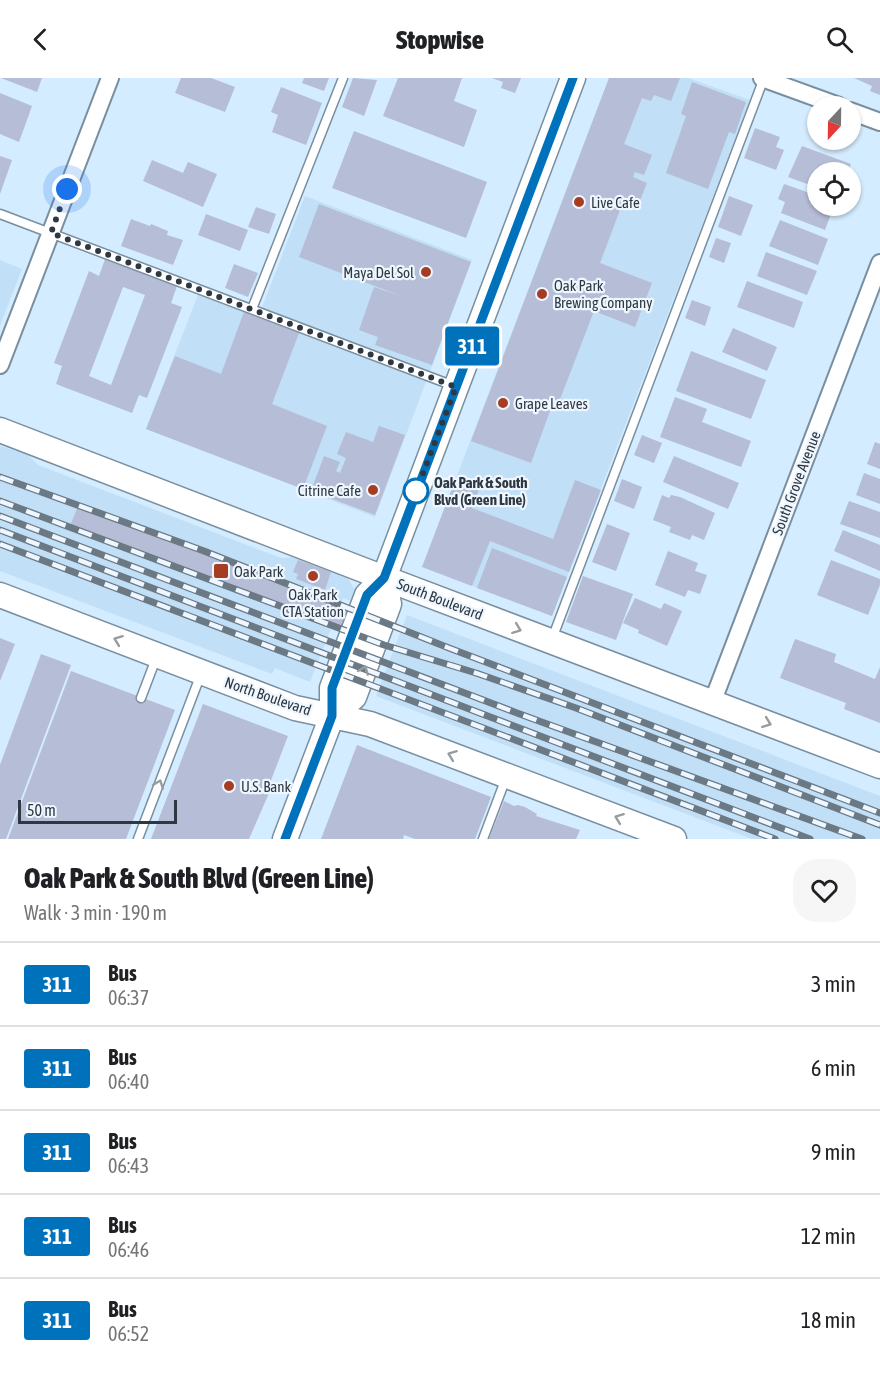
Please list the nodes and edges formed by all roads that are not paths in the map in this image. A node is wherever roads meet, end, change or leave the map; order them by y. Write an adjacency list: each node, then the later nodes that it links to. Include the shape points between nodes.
1 (110, 78): 9 (street)
2 (343, 78): 11 (lane)
3 (573, 78): 13 (street)
4 (763, 78): 5 (street); 17 (lane)
5 (811, 96)
6 (861, 115): 7 (street)
7 (880, 122)
8 (0, 214): 9 (lane)
9 (51, 233): 11 (lane); 12 (street)
10 (880, 263): 21 (street, South Grove Avenue)
11 (252, 309): 13 (lane)
12 (0, 365)
13 (456, 387): 15 (street)
14 (0, 430): 15 (street, South Boulevard)
15 (384, 578): 17 (street, South Boulevard, one-way to 17); 22 (street, via 367,595 332,688)
16 (0, 596): 18 (street, North Boulevard, one-way to 16)
17 (551, 642): 21 (street, South Boulevard)
18 (158, 655): 19 (street, North Boulevard); 20 (lane)
19 (202, 672): 22 (street, North Boulevard, via 295,708); 25 (lane, one-way to 19)
20 (141, 698)
21 (712, 703): 23 (street, South Boulevard, one-way to 23)
22 (332, 716): 24 (street, North Boulevard, one-way to 22, via 370,724); 26 (street)
23 (879, 762)
24 (506, 776): 27 (lane); 28 (street, North Boulevard, one-way to 24)
25 (138, 839)
26 (285, 839)
27 (483, 839)
28 (674, 839)

